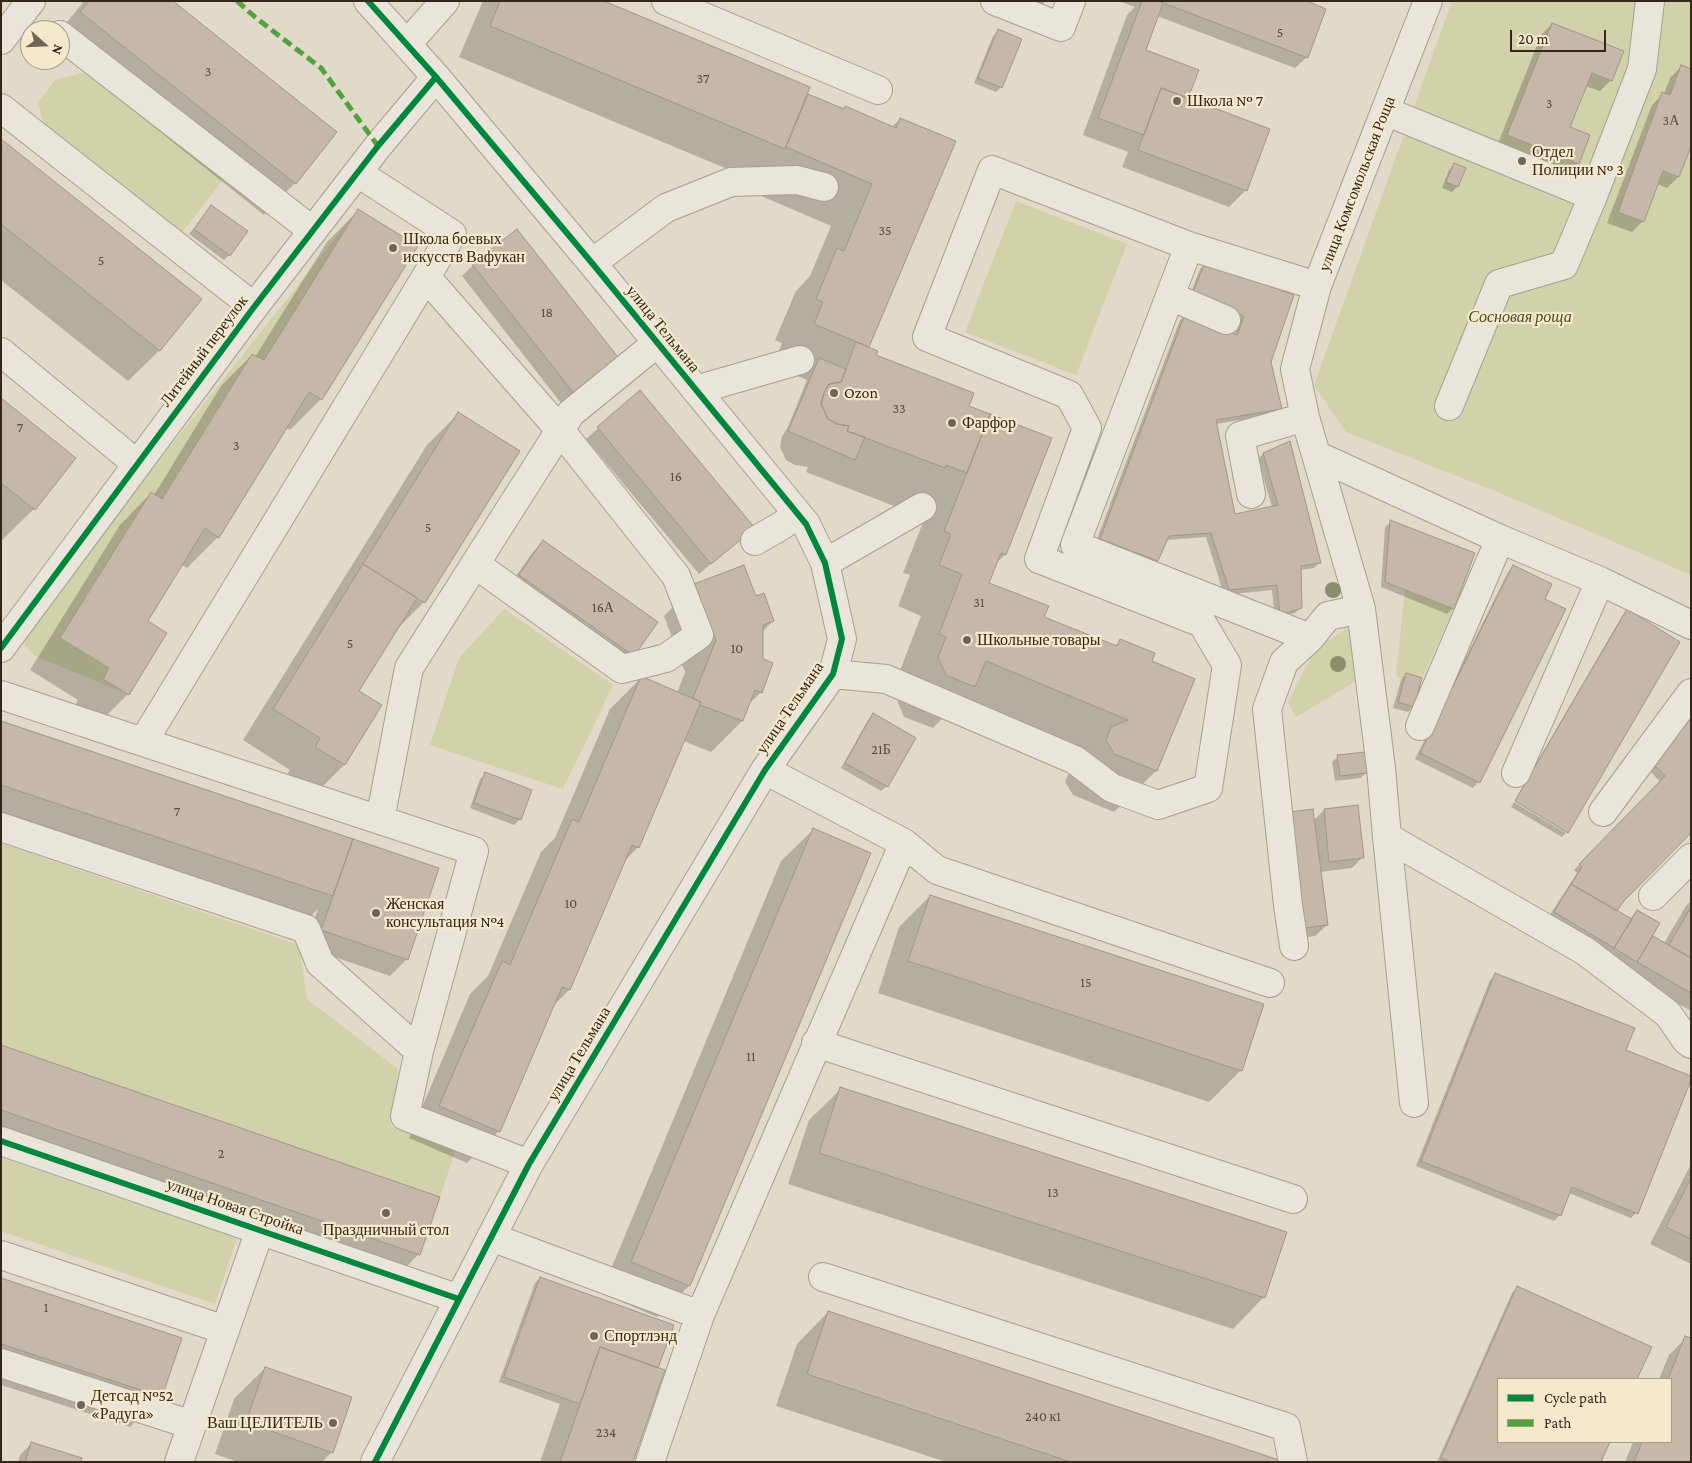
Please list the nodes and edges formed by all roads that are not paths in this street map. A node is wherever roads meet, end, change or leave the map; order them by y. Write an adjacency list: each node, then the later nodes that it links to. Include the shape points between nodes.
1 (368, 1): 12 (street, улица Тельмана)
2 (445, 1): 12 (street)
3 (666, 1): 14 (street)
4 (995, 1): 5 (street, via 1061,27)
5 (1071, 1)
6 (1428, 1): 16 (street, улица Комсомольская Роща)
7 (1650, 1): 19 (street, via 1642,69)
8 (29, 5): 9 (street); 10 (street)
9 (44, 20)
10 (1, 40)
11 (70, 43): 20 (street)
12 (407, 44): 13 (street, улица Тельмана)
13 (436, 77): 17 (street, Литейный переулок); 22 (street, улица Тельмана)
14 (878, 90)
15 (1, 108): 26 (street)
16 (1385, 111): 19 (street); 24 (street, улица Комсомольская Роща)
17 (358, 173): 20 (street, Литейный переулок); 23 (street, via 452,234)
18 (824, 187): 22 (street, via 797,180 732,182 666,208)
19 (1593, 196): 32 (street, via 1564,265 1499,284)
20 (312, 231): 26 (street, Литейный переулок)
21 (1189, 246): 24 (street); 25 (street); 49 (street, via 992,170 927,337 1069,395 1087,428 1040,559 1202,623 1227,665 1208,788 1158,805 1112,788 1075,760 886,679)
22 (592, 263): 28 (street, улица Тельмана)
23 (426, 277): 34 (street); 53 (street)
24 (1317, 286): 33 (street, улица Комсомольская Роща, via 1294,369)
25 (1170, 296): 27 (street); 47 (street, via 1075,545)
26 (254, 307): 36 (street, Литейный переулок)
27 (1226, 320)
28 (657, 343): 31 (street, улица Тельмана); 34 (street, via 571,413)
29 (1, 352): 36 (street)
30 (800, 360): 31 (street)
31 (696, 390): 39 (street, улица Тельмана)
32 (1449, 406)
33 (1305, 417): 35 (street); 37 (street, via 1240,436)
34 (560, 430): 43 (street); 43 (street, via 676,576 699,635 666,658 622,669)
35 (1318, 456): 40 (street); 45 (street)
36 (137, 464): 48 (street, Литейный переулок)
37 (1251, 494)
38 (922, 507): 42 (street)
39 (797, 514): 41 (street); 42 (street, улица Тельмана, via 806,524)
40 (1500, 540): 44 (street); 52 (street)
41 (755, 541)
42 (825, 562): 49 (street, улица Тельмана, via 842,639)
43 (475, 564): 57 (street, via 409,668)
44 (1600, 581): 46 (street); 55 (street)
45 (1361, 609): 47 (street, via 1328,616); 59 (street)
46 (1691, 625)
47 (1310, 638): 63 (street, via 1284,662 1267,709)
48 (1, 648)
49 (833, 674): 54 (street, улица Тельмана)
50 (1691, 693): 56 (street)
51 (1, 694): 53 (street)
52 (1420, 726)
53 (143, 742): 57 (street)
54 (765, 770): 60 (street); 70 (street, улица Тельмана)
55 (1516, 774)
56 (1603, 812)
57 (380, 820): 67 (street, via 474,851)
58 (1, 827): 67 (street, via 306,929 320,963)
59 (1387, 838): 66 (street, via 1585,951 1668,1014); 68 (street)
60 (904, 843): 64 (street, via 937,870); 65 (street)
61 (1691, 858): 62 (street)
62 (1653, 896)
63 (1294, 946)
64 (1270, 983)
65 (816, 1043): 71 (street); 77 (street)
66 (1691, 1044)
67 (418, 1051): 70 (street, via 405,1116)
68 (1414, 1103)
69 (1, 1141): 72 (street, улица Новая Стройка)
70 (529, 1164): 73 (street, улица Тельмана)
71 (1293, 1199)
72 (260, 1230): 76 (street, улица Новая Стройка); 78 (street)
73 (491, 1237): 76 (street, улица Тельмана); 77 (street)
74 (1, 1255): 78 (street)
75 (823, 1277): 84 (street, via 1286,1427)
76 (459, 1299): 82 (street, улица Тельмана)
77 (700, 1315): 83 (street)
78 (225, 1330): 80 (street)
79 (1, 1363): 80 (street)
80 (192, 1424): 81 (street)
81 (179, 1462)
82 (375, 1462)
83 (650, 1462)
84 (1293, 1462)

